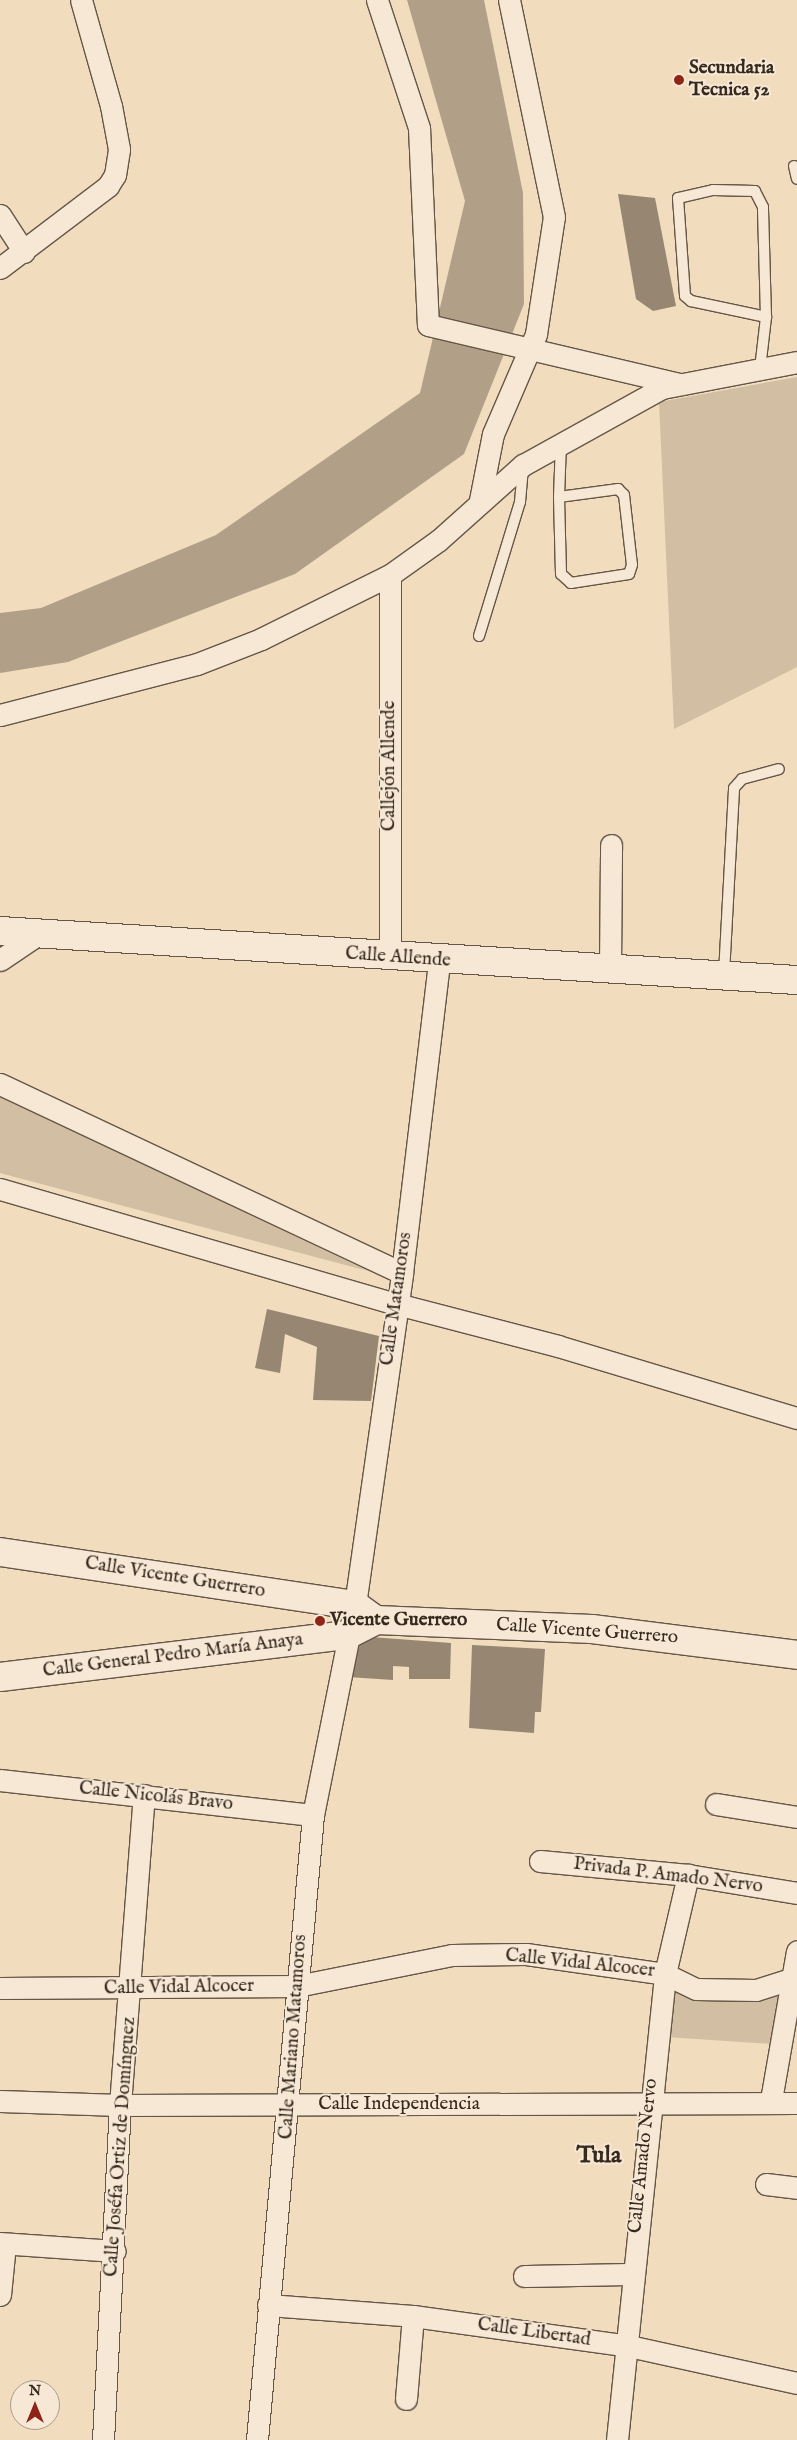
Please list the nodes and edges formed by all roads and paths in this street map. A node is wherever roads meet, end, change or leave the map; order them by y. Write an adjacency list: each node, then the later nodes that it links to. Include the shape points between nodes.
1 (80, 0): 7 (street, via 119,148 115,174 108,186)
2 (377, 0): 10 (street, via 419,128 428,325)
3 (510, 0): 10 (street, via 554,217 539,316)
4 (794, 166): 5 (lane)
5 (797, 179)
6 (0, 215): 7 (street)
7 (24, 252): 8 (street)
8 (0, 268)
9 (766, 317): 9 (lane, via 763,207 756,191 713,190 678,198 685,296 691,301); 12 (lane)
10 (524, 348): 13 (street); 17 (street, via 492,434)
11 (797, 362): 12 (street)
12 (760, 369): 13 (street)
13 (680, 385): 14 (street, via 662,388)
14 (562, 441): 15 (street); 16 (lane)
15 (523, 465): 17 (street); 19 (lane, via 520,502)
16 (559, 496): 16 (lane, via 561,574 571,583 629,574 632,565 624,495 618,489)
17 (480, 500): 18 (street, via 439,540)
18 (390, 575): 20 (street, via 261,639 197,664); 25 (street, Callejón Allende)
19 (479, 636)
20 (0, 715)
21 (780, 769): 29 (lane, via 742,779 734,788)
22 (611, 845): 28 (street)
23 (0, 931): 24 (street, Calle Allende)
24 (40, 933): 25 (street, Calle Allende); 26 (street)
25 (390, 957): 27 (street, Calle Allende)
26 (0, 960)
27 (439, 961): 28 (street, Calle Allende); 33 (street, Calle Matamoros)
28 (610, 968): 29 (street, Calle Allende)
29 (724, 975): 30 (street, Calle Allende)
30 (797, 980)
31 (0, 1084): 33 (street)
32 (0, 1189): 34 (street)
33 (402, 1273): 34 (street, Calle Matamoros)
34 (397, 1304): 35 (street, via 558,1346); 37 (street, Calle Matamoros)
35 (797, 1418)
36 (0, 1552): 37 (street, Calle Vicente Guerrero)
37 (365, 1612): 38 (street, Calle Vicente Guerrero); 39 (street, Calle Vicente Guerrero, via 592,1629)
38 (347, 1635): 40 (street, Calle General Pedro María Anaya); 44 (street, Calle Mariano Matamoros)
39 (797, 1655)
40 (0, 1677)
41 (0, 1780): 42 (street, Calle Nicolás Bravo)
42 (144, 1795): 44 (street, Calle Nicolás Bravo); 54 (street, Calle Joséfa Ortiz de Domínguez)
43 (716, 1804): 45 (street)
44 (313, 1815): 52 (street, Calle Mariano Matamoros)
45 (797, 1817)
46 (540, 1861): 47 (street, Privada P. Amado Nervo)
47 (688, 1875): 48 (street, Privada P. Amado Nervo); 50 (street, Calle Amado Nervo)
48 (797, 1893)
49 (797, 1951): 51 (street)
50 (666, 1974): 51 (street, Calle Vidal Alcocer, via 696,1989 756,1990); 52 (street, Calle Vidal Alcocer, via 526,1954 452,1955); 58 (street, Calle Amado Nervo)
51 (795, 1977): 55 (street)
52 (297, 1986): 54 (street, Calle Vidal Alcocer); 60 (street, Calle Mariano Matamoros)
53 (0, 1988): 54 (street, Calle Vidal Alcocer)
54 (131, 1989): 59 (street, Calle Joséfa Ortiz de Domínguez)
55 (771, 2100): 57 (street, Calle Independencia); 58 (street, Calle Independencia)
56 (0, 2101): 59 (street, Calle Independencia)
57 (797, 2103)
58 (650, 2104): 60 (street, Calle Independencia); 65 (street, Calle Amado Nervo)
59 (120, 2105): 60 (street, Calle Independencia); 64 (street, Calle Joséfa Ortiz de Domínguez)
60 (290, 2105): 68 (street, Calle Mariano Matamoros)
61 (766, 2184): 62 (street)
62 (797, 2188)
63 (3, 2244): 64 (street); 67 (street)
64 (115, 2251): 73 (street, Calle Joséfa Ortiz de Domínguez)
65 (631, 2274): 66 (street); 70 (street, Calle Amado Nervo)
66 (524, 2276)
67 (0, 2295)
68 (268, 2305): 69 (street, Calle Libertad); 74 (street, Calle Mariano Matamoros)
69 (412, 2316): 70 (street, Calle Libertad); 72 (street)
70 (629, 2346): 71 (street, Calle Libertad); 75 (street, Calle Amado Nervo)
71 (797, 2383)
72 (406, 2399)
73 (103, 2440)
74 (257, 2440)
75 (617, 2440)

